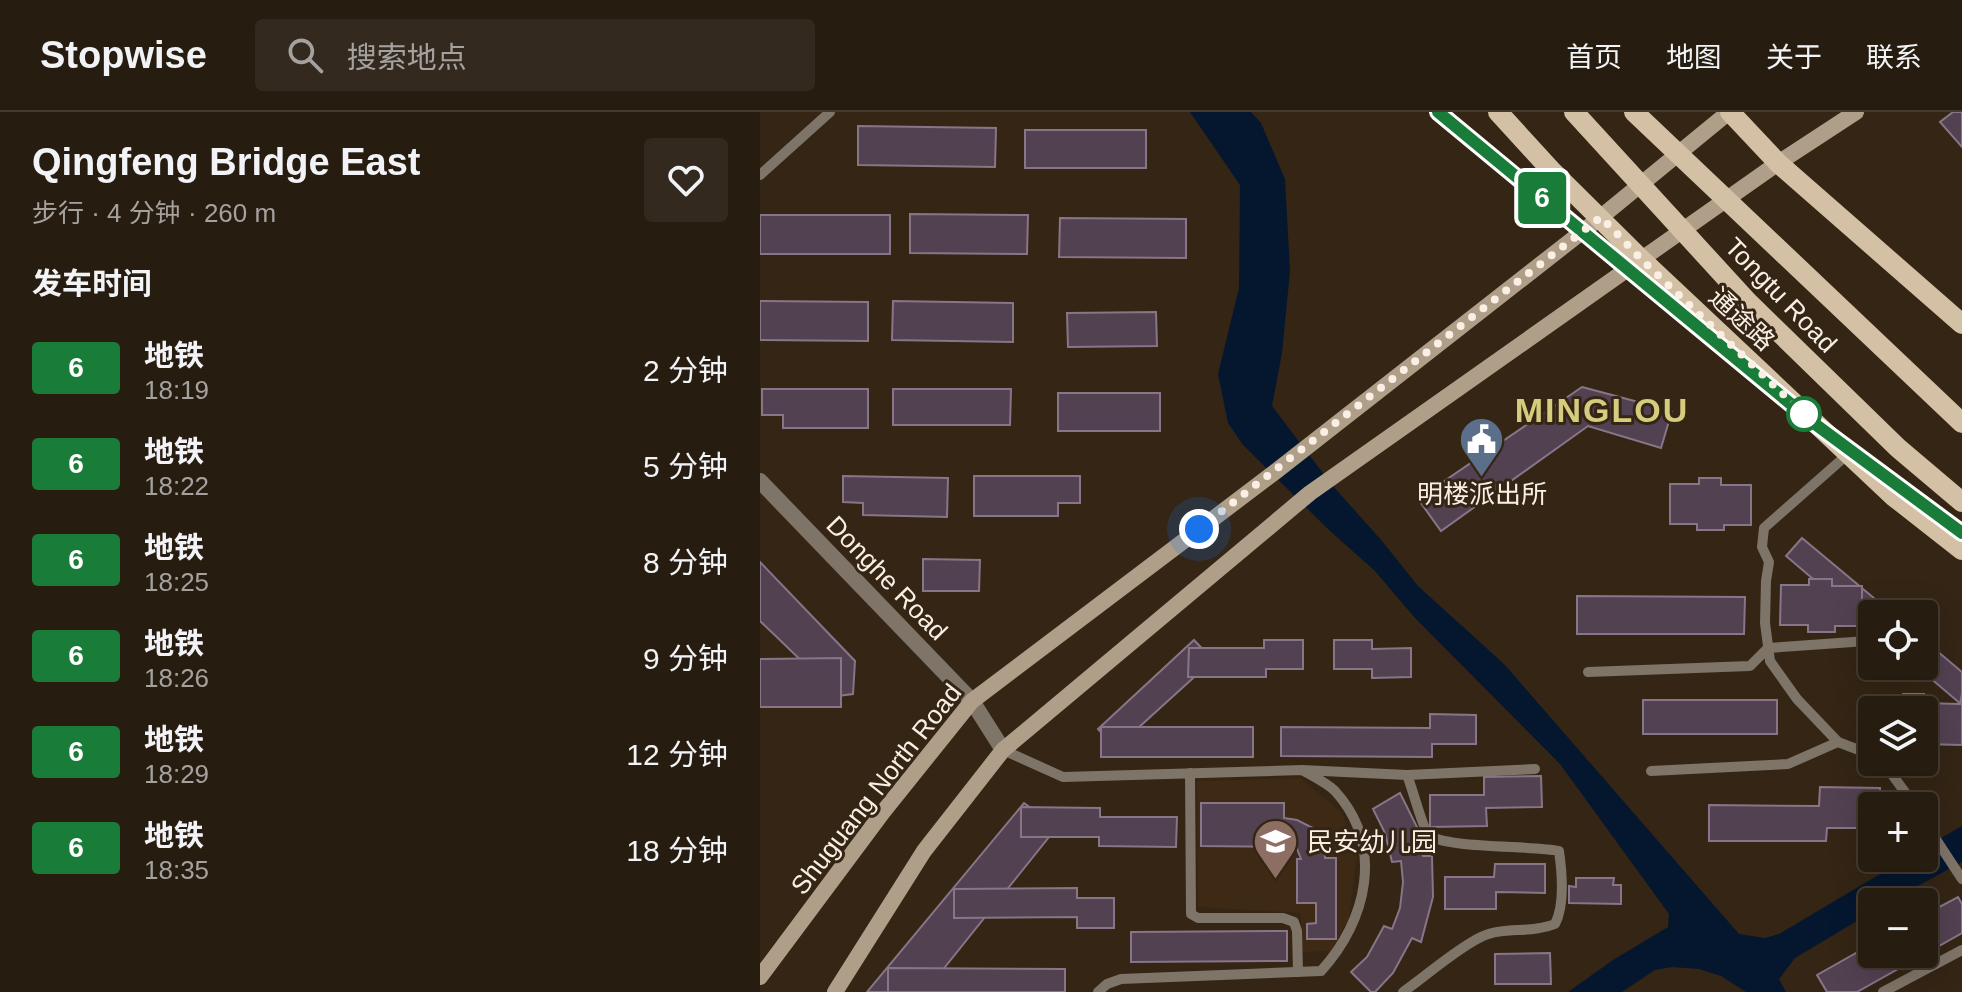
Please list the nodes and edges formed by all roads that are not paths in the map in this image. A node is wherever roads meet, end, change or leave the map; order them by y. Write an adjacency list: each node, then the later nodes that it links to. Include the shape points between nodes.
1 (830, 112): 9 (lane)
2 (1498, 112): 12 (main road, 通途路)
3 (1574, 112): 10 (main road, Tongtu Road)
4 (1634, 112): 7 (main road, Tongtu Road)
5 (1729, 112): 7 (main road); 8 (main road)
6 (1856, 112): 8 (main road)
7 (1678, 154): 10 (main road); 11 (main road, Tongtu Road)
8 (1778, 163): 11 (main road); 15 (main road)
9 (760, 175)
10 (1640, 184): 12 (main road); 13 (main road, Tongtu Road)
11 (1727, 199): 13 (main road); 16 (main road, Tongtu Road)
12 (1601, 217): 14 (main road, 通途路); 24 (main road, Shuguang North Road)
13 (1683, 231): 14 (main road); 19 (main road, Tongtu Road, via 1759,313 1898,448)
14 (1643, 261): 17 (main road, 通途路); 26 (main road, via 1310,493)
15 (1962, 324)
16 (1962, 423)
17 (1848, 454): 20 (main road, 通途路); 22 (lane, via 1764,528)
18 (760, 481): 24 (street, Donghe Road)
19 (1962, 502)
20 (1962, 550)
21 (1858, 642): 22 (lane)
22 (1768, 648): 23 (lane, via 1750,666); 25 (lane, via 1770,661 1797,699)
23 (1588, 672)
24 (972, 701): 26 (street, Donghe Road); 37 (main road, Shuguang North Road)
25 (1838, 742): 27 (lane); 30 (lane, via 1788,764)
26 (1003, 750): 31 (lane, via 1063,777); 38 (main road, via 924,851)
27 (1858, 750)
28 (1535, 769): 32 (lane)
29 (1302, 770): 31 (lane); 32 (lane); 36 (lane, via 1333,789 1351,812 1365,857 1361,900 1345,942 1321,971)
30 (1651, 771)
31 (1190, 773): 36 (lane, via 1191,914 1294,922)
32 (1407, 775): 40 (lane, via 1426,833 1436,840 1542,847 1559,851 1561,863 1555,924 1482,937)
33 (1938, 842): 34 (lane)
34 (1959, 874)
35 (1962, 950): 41 (lane)
36 (1298, 972): 39 (lane, via 1121,979)
37 (760, 977)
38 (835, 992)
39 (1098, 992)
40 (1403, 992)
41 (1883, 992)

